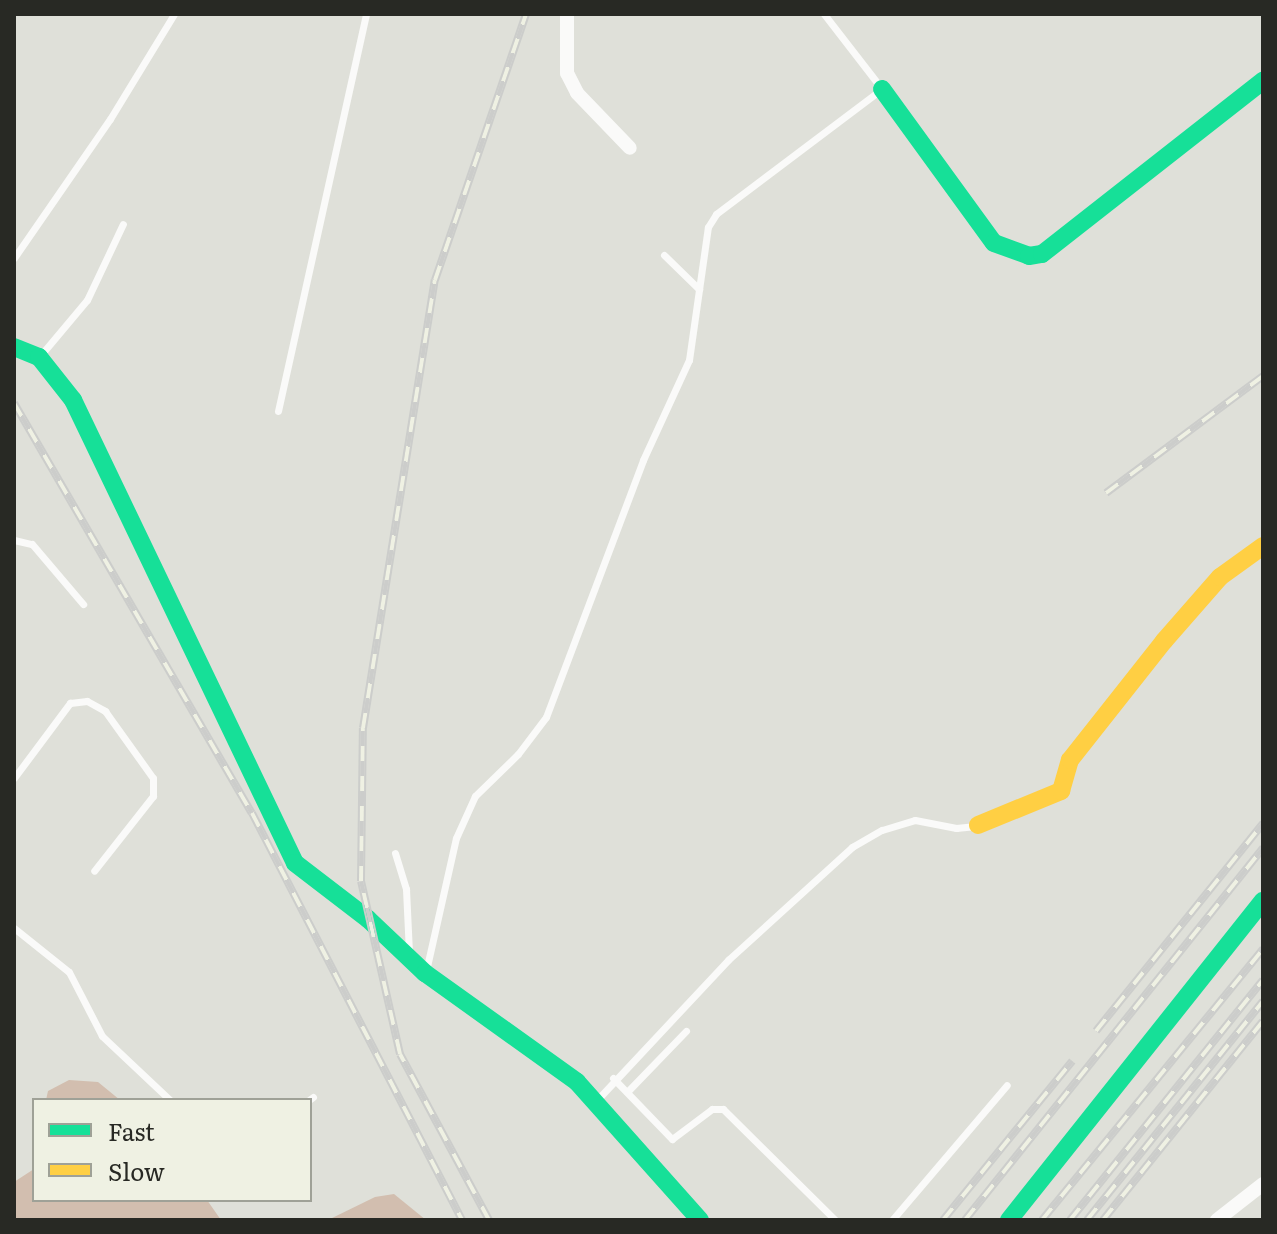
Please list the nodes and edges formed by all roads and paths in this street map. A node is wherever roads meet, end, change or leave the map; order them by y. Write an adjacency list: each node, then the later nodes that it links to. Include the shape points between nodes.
1 (174, 14): 10 (lane, via 110,119)
2 (366, 14): 14 (lane)
3 (567, 14): 7 (street, via 567,73 577,93)
4 (824, 14): 6 (lane)
5 (1263, 81): 6 (street, via 1042,254 1029,256 994,243)
6 (882, 89): 11 (lane, via 716,214 708,227)
7 (630, 148)
8 (123, 224): 13 (lane, via 87,300)
9 (664, 255): 11 (lane)
10 (14, 258)
11 (699, 289): 25 (lane, via 689,360 643,460 546,717 475,796 456,838)
12 (14, 347): 13 (street)
13 (39, 357): 24 (street, via 73,400 226,712 279,839 314,882 368,919)
14 (278, 411)
15 (14, 540): 17 (lane, via 32,544)
16 (1263, 546): 19 (street, via 1220,577 1164,641 1070,760 1058,794)
17 (83, 604)
18 (14, 778): 21 (lane, via 70,703 87,701 105,711 153,778 153,796)
19 (978, 825): 27 (lane, via 956,828 915,820 852,847 728,960)
20 (395, 853): 24 (lane, via 406,889)
21 (94, 871)
22 (1263, 901): 36 (street)
23 (14, 928): 30 (lane, via 69,972 102,1036)
24 (410, 958): 25 (street)
25 (425, 973): 31 (street)
26 (686, 1031): 29 (lane)
27 (613, 1078): 29 (lane); 31 (lane)
28 (1007, 1085): 35 (lane)
29 (627, 1092): 34 (lane, via 672,1139 712,1109 723,1109)
30 (168, 1098)
31 (597, 1100): 33 (street)
32 (1263, 1184): 37 (street)
33 (700, 1220)
34 (835, 1220)
35 (892, 1220)
36 (1009, 1220)
37 (1217, 1220)

